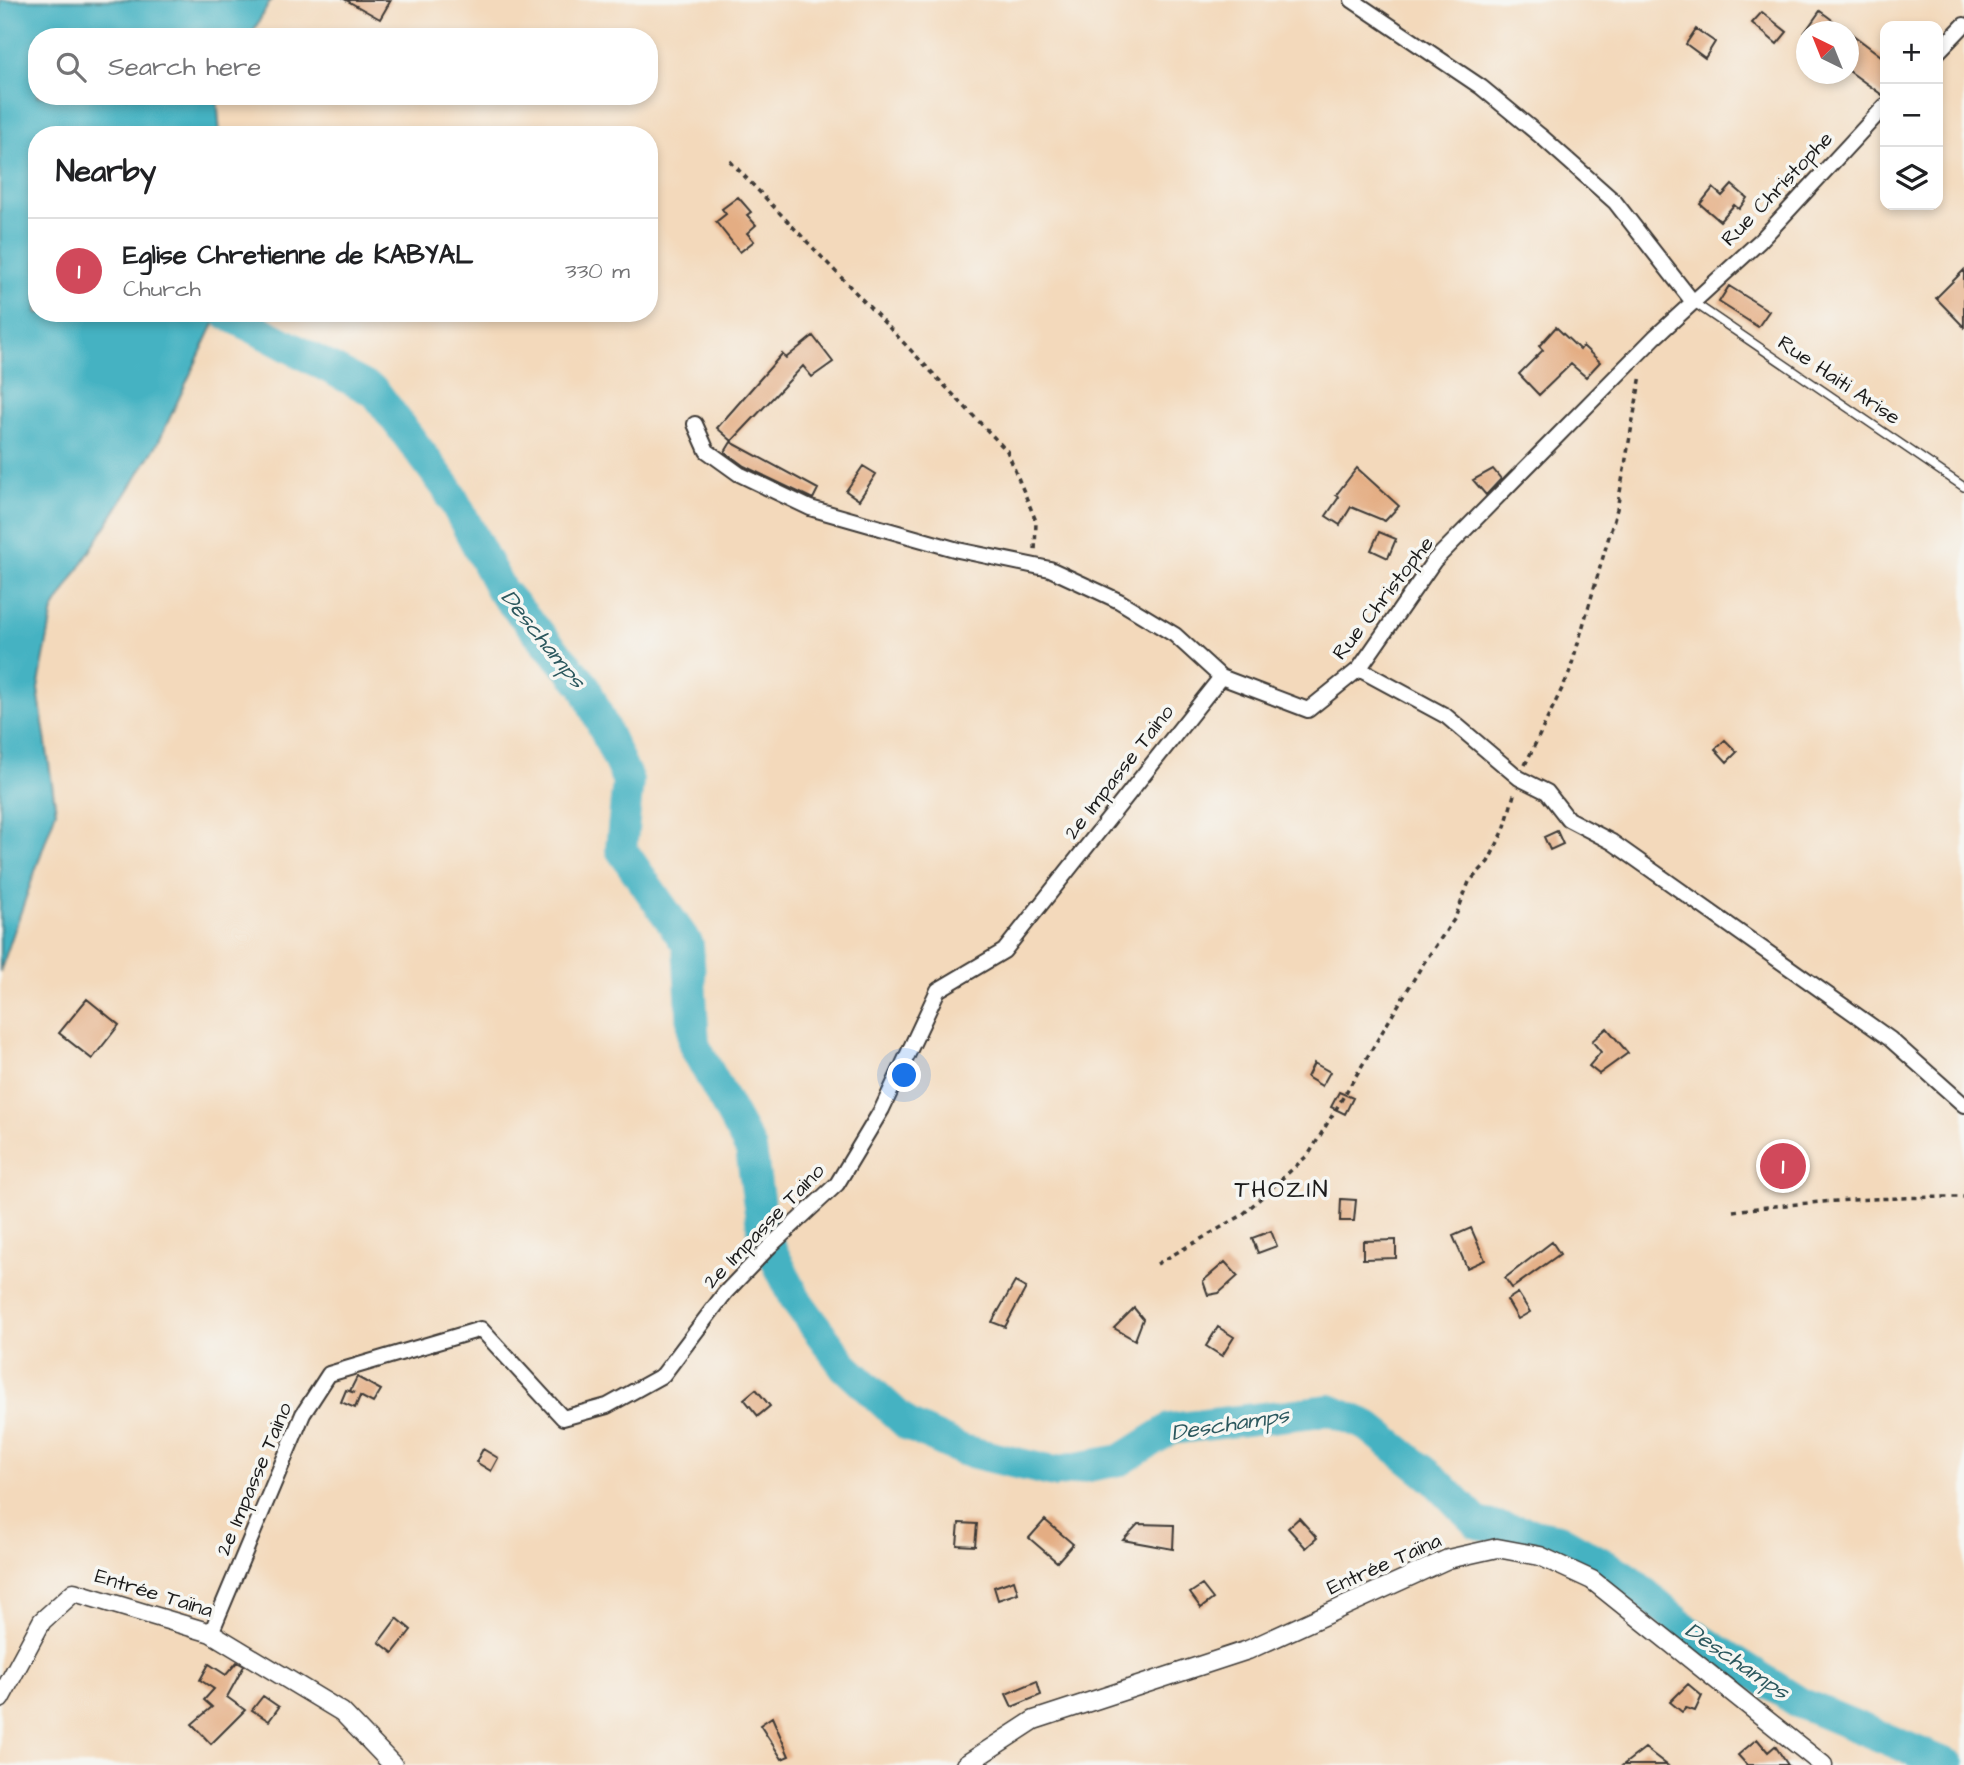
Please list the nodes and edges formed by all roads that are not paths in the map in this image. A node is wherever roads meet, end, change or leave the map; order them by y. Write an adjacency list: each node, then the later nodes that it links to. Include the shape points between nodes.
1 (1352, 0): 5 (street, via 1481,87 1543,138 1615,202)
2 (1964, 25): 3 (street)
3 (1943, 47)
4 (1880, 111): 5 (street, Rue Christophe, via 1760,241)
5 (1693, 302): 7 (lane, Rue Haiti Arise); 8 (street, Rue Christophe, via 1434,561)
6 (695, 424): 9 (street, Rue Christophe, via 707,451 739,474 810,508 958,550 1034,564 1119,601 1175,635)
7 (1964, 487)
8 (1359, 669): 9 (street, Rue Christophe, via 1308,709); 10 (street, via 1447,716 1519,778 1546,792 1568,819 1612,842 1890,1039)
9 (1221, 677): 11 (street, 2e Impasse Taino, via 1004,950 938,990 882,1109 837,1184 724,1293 663,1374 607,1406 562,1418 481,1329 330,1374 303,1414)
10 (1964, 1105)
11 (211, 1633): 12 (street, Entrée Taïna, via 75,1592 42,1621); 13 (street, Entrée Taïna, via 342,1712)
12 (0, 1699)
13 (393, 1765)
14 (965, 1765): 15 (street, Entrée Taïna, via 1034,1720 1248,1650 1448,1559 1497,1548 1540,1556 1592,1580)
15 (1823, 1765)

